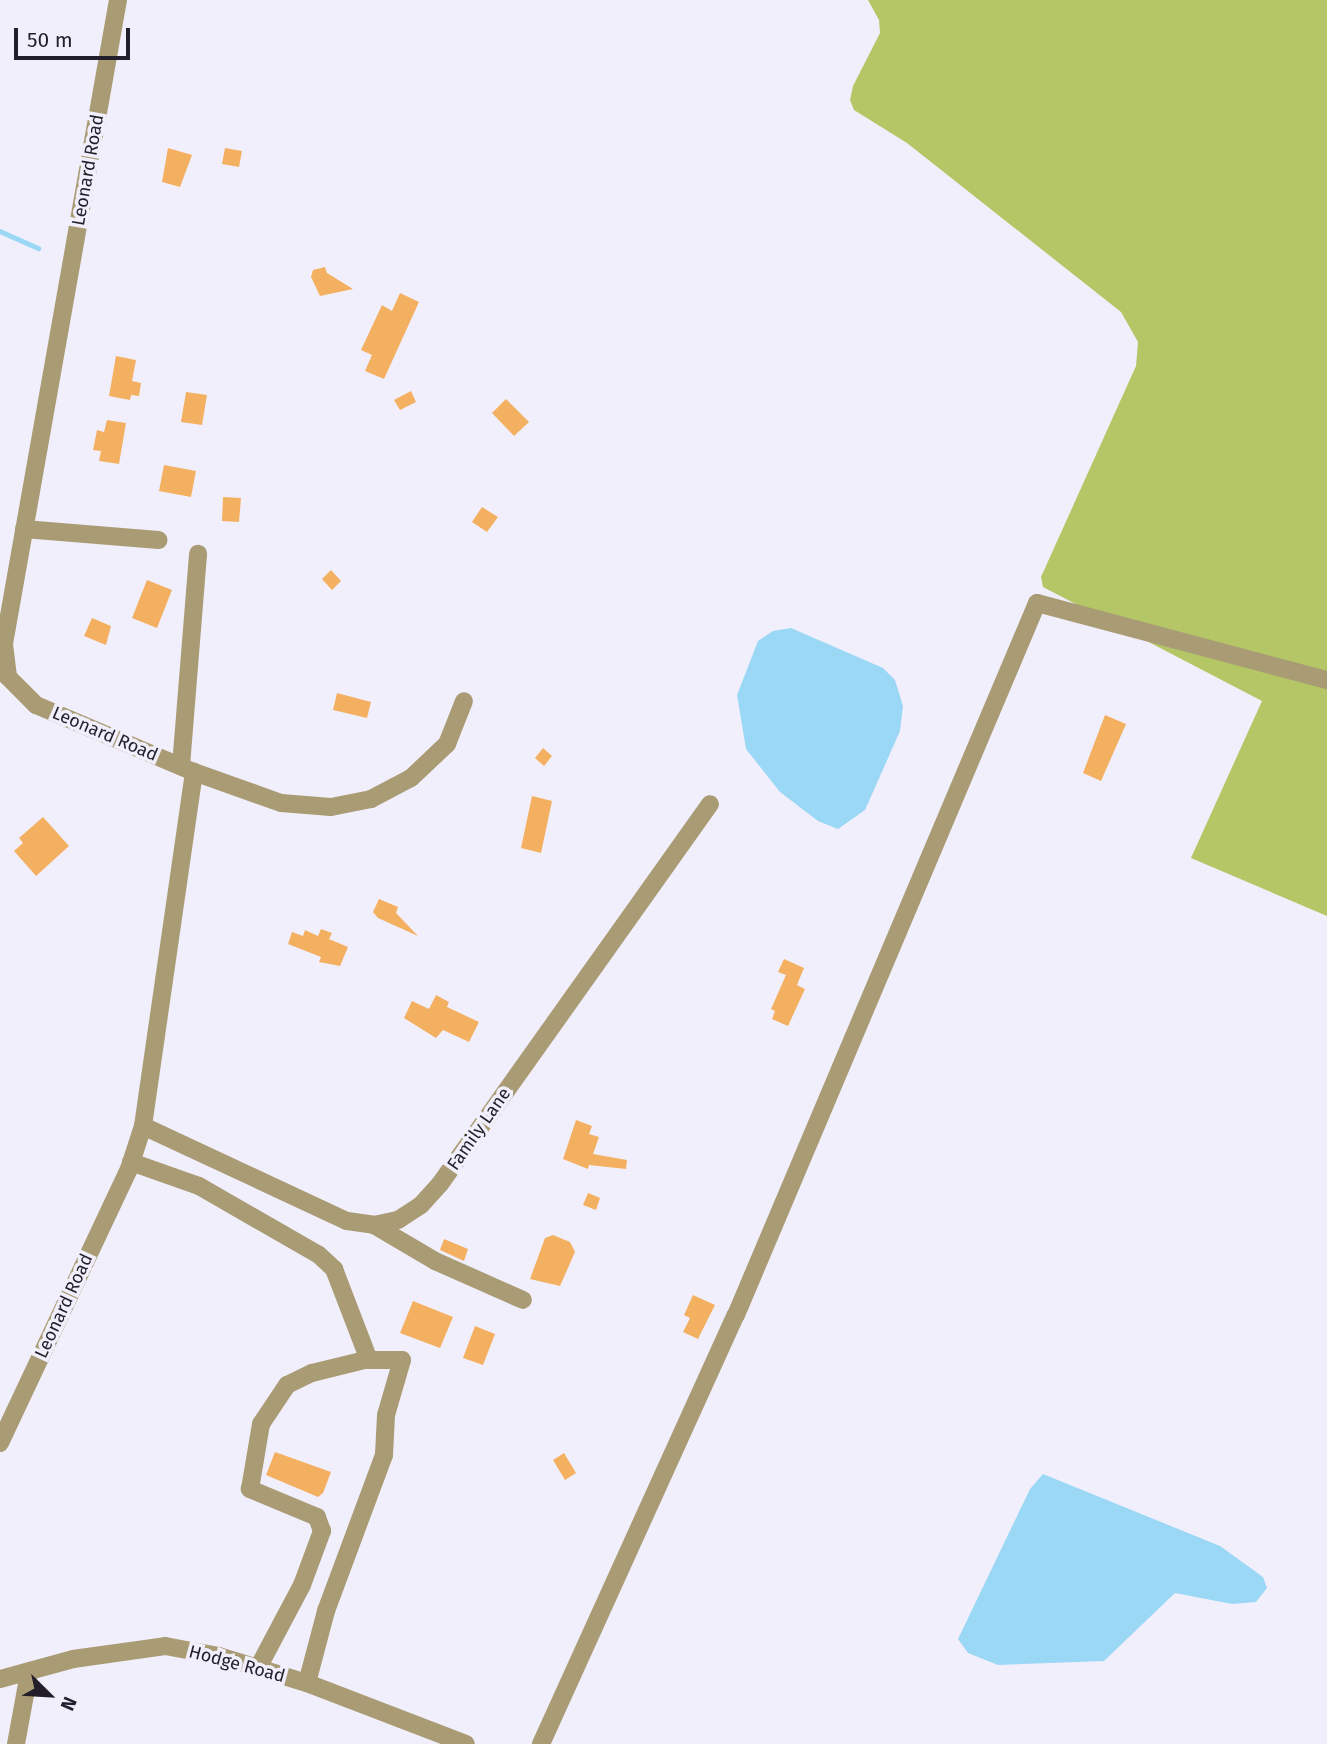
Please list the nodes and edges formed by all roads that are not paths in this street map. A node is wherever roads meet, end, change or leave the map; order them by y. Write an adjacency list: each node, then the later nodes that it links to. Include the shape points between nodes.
1 (118, 0): 2 (street, Leonard Road)
2 (24, 529): 3 (street); 7 (street, Leonard Road, via 4,644 8,677 36,705)
3 (159, 540)
4 (198, 554): 7 (street)
5 (1327, 680): 21 (street, via 1037,603 736,1315)
6 (464, 701): 7 (street, via 447,744 411,778 371,799 331,807 281,803)
7 (187, 769): 9 (street, Leonard Road)
8 (710, 804): 11 (street, Family Lane, via 440,1184 421,1205 398,1220)
9 (143, 1126): 10 (street, Leonard Road); 11 (street, via 347,1221)
10 (131, 1162): 13 (street, via 199,1185 319,1255 334,1269); 14 (street, Leonard Road)
11 (374, 1225): 12 (street, via 435,1261)
12 (523, 1300)
13 (369, 1360): 15 (street, via 312,1373 288,1385 261,1424 250,1489 317,1517 322,1531 302,1584); 18 (street, via 402,1360 386,1415 384,1455 326,1611)
14 (0, 1443)
15 (258, 1668): 16 (street, Hodge Road, via 165,1646 74,1659); 18 (street, Hodge Road)
16 (29, 1673): 17 (street, Hodge Road); 19 (street)
17 (0, 1679)
18 (307, 1683): 20 (street, Hodge Road)
19 (16, 1744)
20 (466, 1744)
21 (541, 1744)

